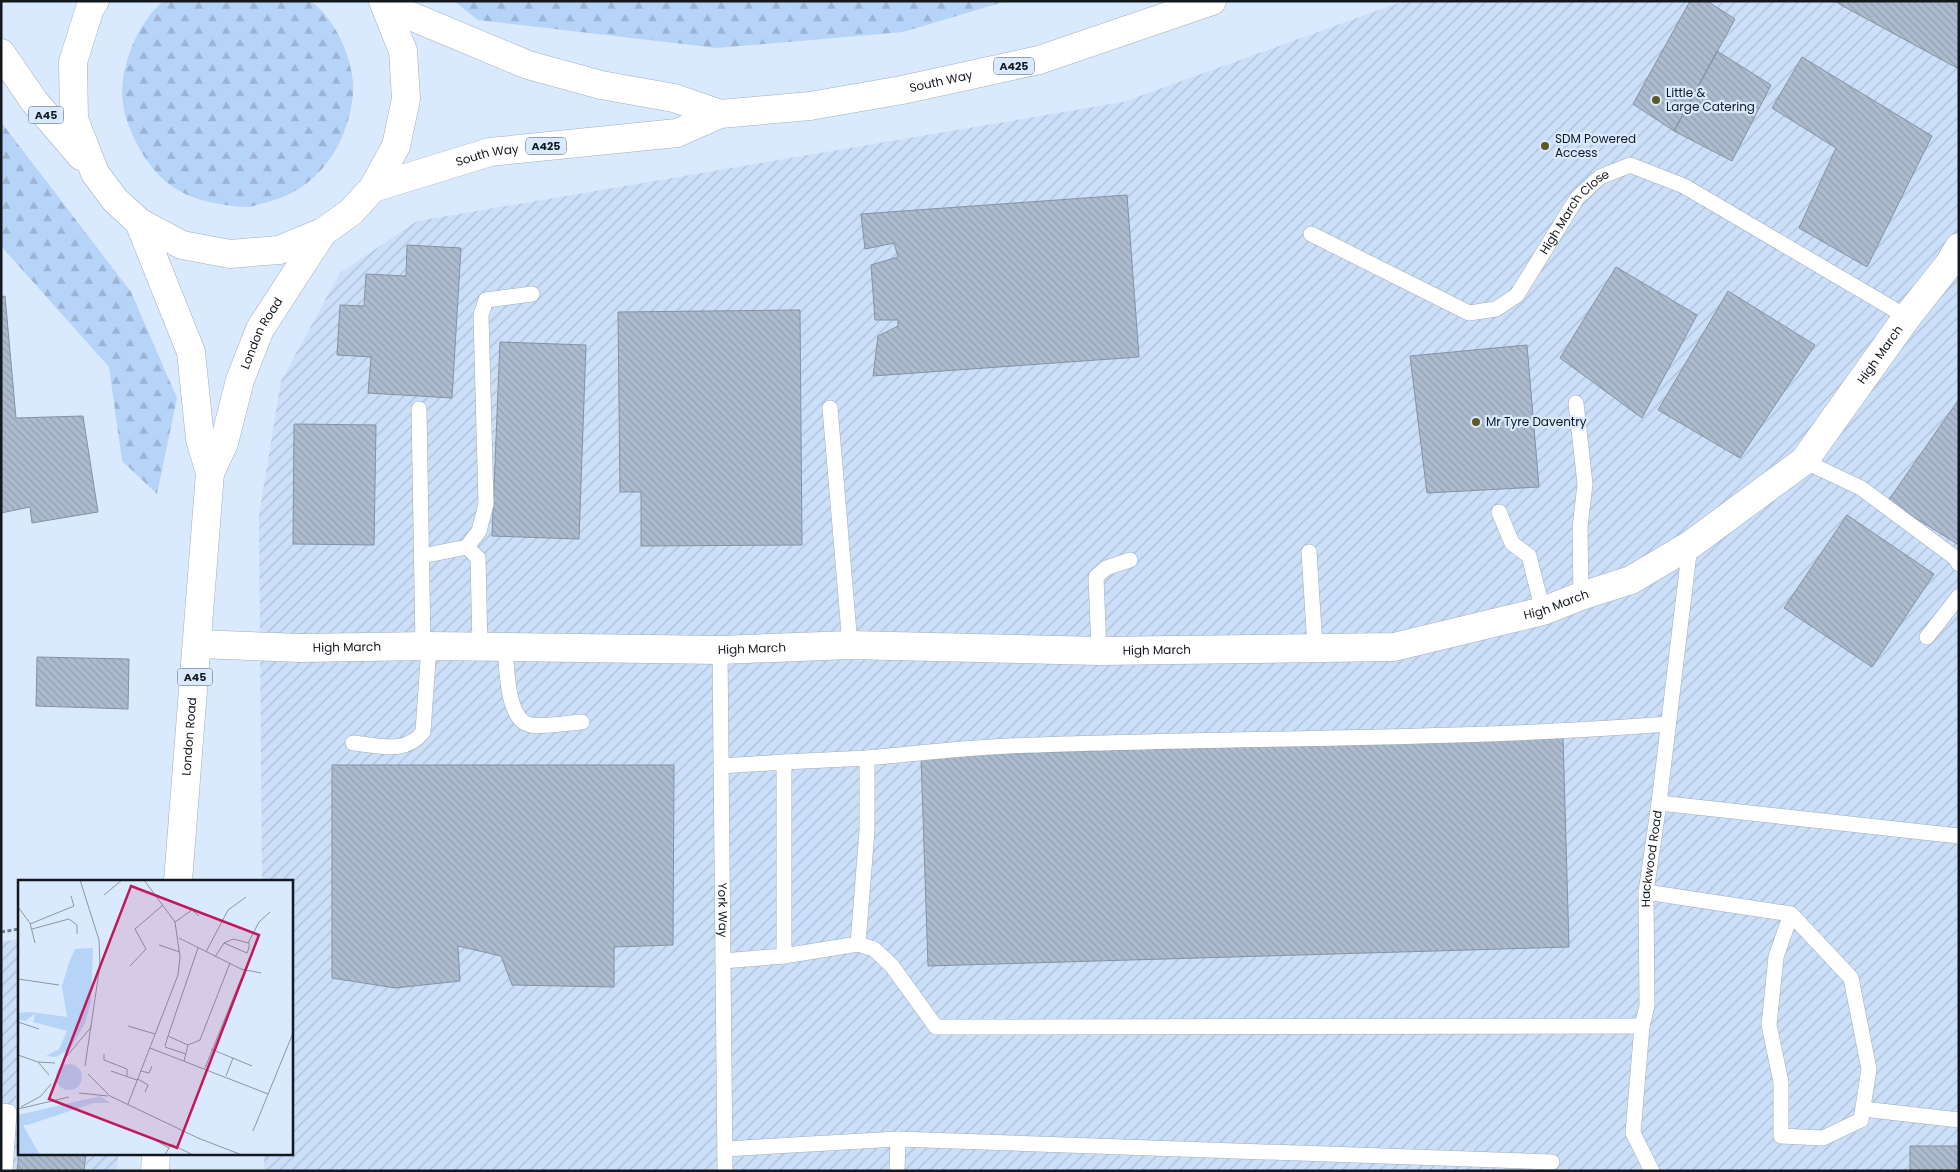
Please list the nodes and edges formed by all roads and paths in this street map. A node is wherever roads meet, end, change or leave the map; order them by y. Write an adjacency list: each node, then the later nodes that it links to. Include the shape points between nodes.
1 (95, 1): 6 (main road, via 72,62 74,119)
2 (1212, 1): 5 (main road, South Way / A425, via 1039,60 810,106)
3 (385, 4): 5 (main road, South Way / A425, via 528,65 601,85 674,98); 7 (main road, via 403,51 406,99 396,146)
4 (1, 53): 6 (main road, A45, via 34,101)
5 (720, 114): 7 (main road, South Way / A425, via 677,133 490,152)
6 (95, 173): 8 (main road, via 114,200)
7 (373, 188): 9 (main road, via 351,212)
8 (139, 222): 9 (main road, via 182,245 230,254 278,250); 18 (main road, London Road / A45, via 191,352 200,439)
9 (323, 232): 18 (main road, London Road / A45, via 260,329 240,380 224,443)
10 (1311, 234): 13 (lane, High March Close, via 1469,313 1496,309 1517,295 1577,198 1600,177 1630,165 1684,186)
11 (1959, 247): 13 (main road, High March)
12 (532, 294): 21 (lane, via 486,300 481,315 486,504 479,531)
13 (1907, 316): 17 (main road, High March)
14 (1576, 403): 26 (lane, via 1584,484 1580,527)
15 (830, 408): 32 (lane)
16 (418, 409): 23 (lane)
17 (1804, 462): 20 (main road, High March); 25 (lane, via 1861,488)
18 (210, 473): 30 (main road, London Road / A45)
19 (1499, 512): 28 (lane, via 1512,543 1529,556)
20 (1690, 545): 26 (main road, High March, via 1631,580); 38 (lane, Hackwood Road)
21 (467, 546): 23 (lane); 33 (lane, via 478,558)
22 (1309, 552): 34 (lane)
23 (422, 556): 31 (lane)
24 (1130, 560): 36 (lane, via 1106,568 1096,577)
25 (1959, 564)
26 (1581, 596): 28 (main road, High March)
27 (1959, 596): 29 (lane)
28 (1543, 611): 34 (main road, High March, via 1394,647)
29 (1927, 637)
30 (198, 644): 31 (main road, High March, via 301,648); 45 (main road, London Road / A45)
31 (426, 646): 33 (main road, High March); 39 (lane, via 422,732 414,743 402,747)
32 (850, 646): 35 (main road, High March); 36 (main road, High March)
33 (493, 647): 35 (main road, High March); 37 (lane, via 520,720 530,725)
34 (1315, 647): 36 (main road, High March)
35 (720, 650): 42 (lane, York Way)
36 (1099, 651)
37 (582, 722)
38 (1668, 724): 40 (lane, via 1265,741 1006,746); 43 (lane, Hackwood Road)
39 (354, 743)
40 (867, 758): 41 (lane); 50 (lane, via 867,830)
41 (784, 762): 42 (lane); 51 (lane)
42 (722, 766): 52 (lane, York Way)
43 (1659, 803): 44 (lane); 46 (lane, Hackwood Road)
44 (1959, 836)
45 (178, 880)
46 (1646, 892): 47 (lane); 53 (lane, Hackwood Road, via 1646,1006)
47 (1791, 914): 54 (lane, via 1851,978 1869,1069); 54 (lane, via 1776,957 1769,1025 1781,1082 1781,1136 1823,1138 1861,1120)
48 (18, 929): 49 (path)
49 (1, 932)
50 (858, 944): 51 (lane); 53 (lane, via 874,949 892,966 936,1026)
51 (784, 956): 52 (lane)
52 (723, 961): 58 (lane, York Way)
53 (1642, 1026): 65 (lane, Hackwood Road, via 1633,1133)
54 (1863, 1109): 56 (lane)
55 (1, 1111): 61 (lane, via 9,1112)
56 (1959, 1120)
57 (898, 1139): 58 (lane); 60 (lane); 64 (lane)
58 (725, 1149): 63 (lane, York Way)
59 (156, 1154): 62 (main road)
60 (1552, 1162)
61 (5, 1171)
62 (155, 1171)
63 (725, 1171)
64 (897, 1171)
65 (1652, 1171)

